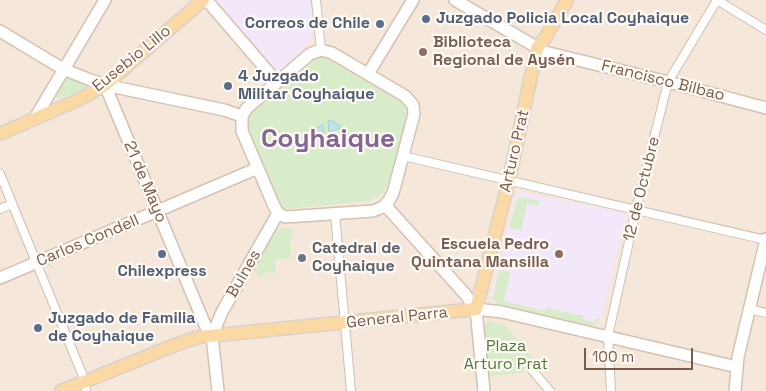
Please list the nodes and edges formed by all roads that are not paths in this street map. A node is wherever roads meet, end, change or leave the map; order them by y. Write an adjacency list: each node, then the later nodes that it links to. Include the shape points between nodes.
1 (105, 0): 12 (street)
2 (204, 0): 14 (street); 16 (main road, Eusebio Lillo)
3 (316, 0): 11 (street)
4 (413, 0): 13 (street)
5 (455, 0): 10 (street, Francisco Bilbao)
6 (566, 0): 10 (main road, Arturo Prat)
7 (717, 0): 8 (street); 15 (street, 12 de Octubre)
8 (766, 30)
9 (0, 31): 12 (street)
10 (537, 48): 15 (street, Francisco Bilbao, via 556,56); 24 (main road, Arturo Prat)
11 (321, 50): 13 (street); 14 (street, via 310,54)
12 (63, 68): 16 (street); 19 (street)
13 (368, 74): 21 (street, via 405,96 413,105 414,114)
14 (277, 82): 18 (street)
15 (668, 82): 17 (street, Francisco Bilbao); 28 (street, 12 de Octubre)
16 (105, 85): 18 (street); 19 (main road, Eusebio Lillo); 29 (street, 21 de Mayo)
17 (766, 108)
18 (242, 116): 22 (street, via 242,131)
19 (35, 118): 20 (main road, Eusebio Lillo)
20 (0, 134)
21 (403, 156): 24 (street); 26 (street, via 393,193)
22 (258, 168): 29 (street, Carlos Condell); 30 (street)
23 (0, 174): 25 (street)
24 (509, 180): 28 (street); 35 (main road, Arturo Prat)
25 (12, 204): 27 (street); 33 (street)
26 (385, 205): 31 (street, via 373,211); 35 (street)
27 (0, 209)
28 (636, 210): 32 (street); 42 (street, 12 de Octubre)
29 (157, 211): 33 (street, Carlos Condell); 37 (street, 21 de Mayo)
30 (278, 213): 31 (street, via 288,218); 38 (street, Bulnes)
31 (335, 214): 40 (street)
32 (766, 239): 36 (street)
33 (37, 262): 34 (street, Carlos Condell); 45 (street)
34 (0, 278)
35 (476, 309): 40 (main road, General Parra); 42 (street, General Parra); 49 (street)
36 (749, 309): 39 (street); 43 (street)
37 (199, 310): 38 (street, via 211,315); 41 (street, 21 de Mayo)
38 (222, 312): 41 (street, Bulnes)
39 (766, 313)
40 (345, 323): 41 (main road, General Parra); 48 (street)
41 (212, 336): 45 (main road, General Parra, via 186,341); 47 (street, 21 de Mayo)
42 (608, 336): 43 (street, General Parra); 51 (street, 12 de Octubre)
43 (737, 367): 52 (street)
44 (532, 370): 50 (street)
45 (86, 386): 46 (main road, General Parra)
46 (61, 391)
47 (218, 391)
48 (351, 391)
49 (484, 391)
50 (550, 391)
51 (612, 391)
52 (735, 391)

